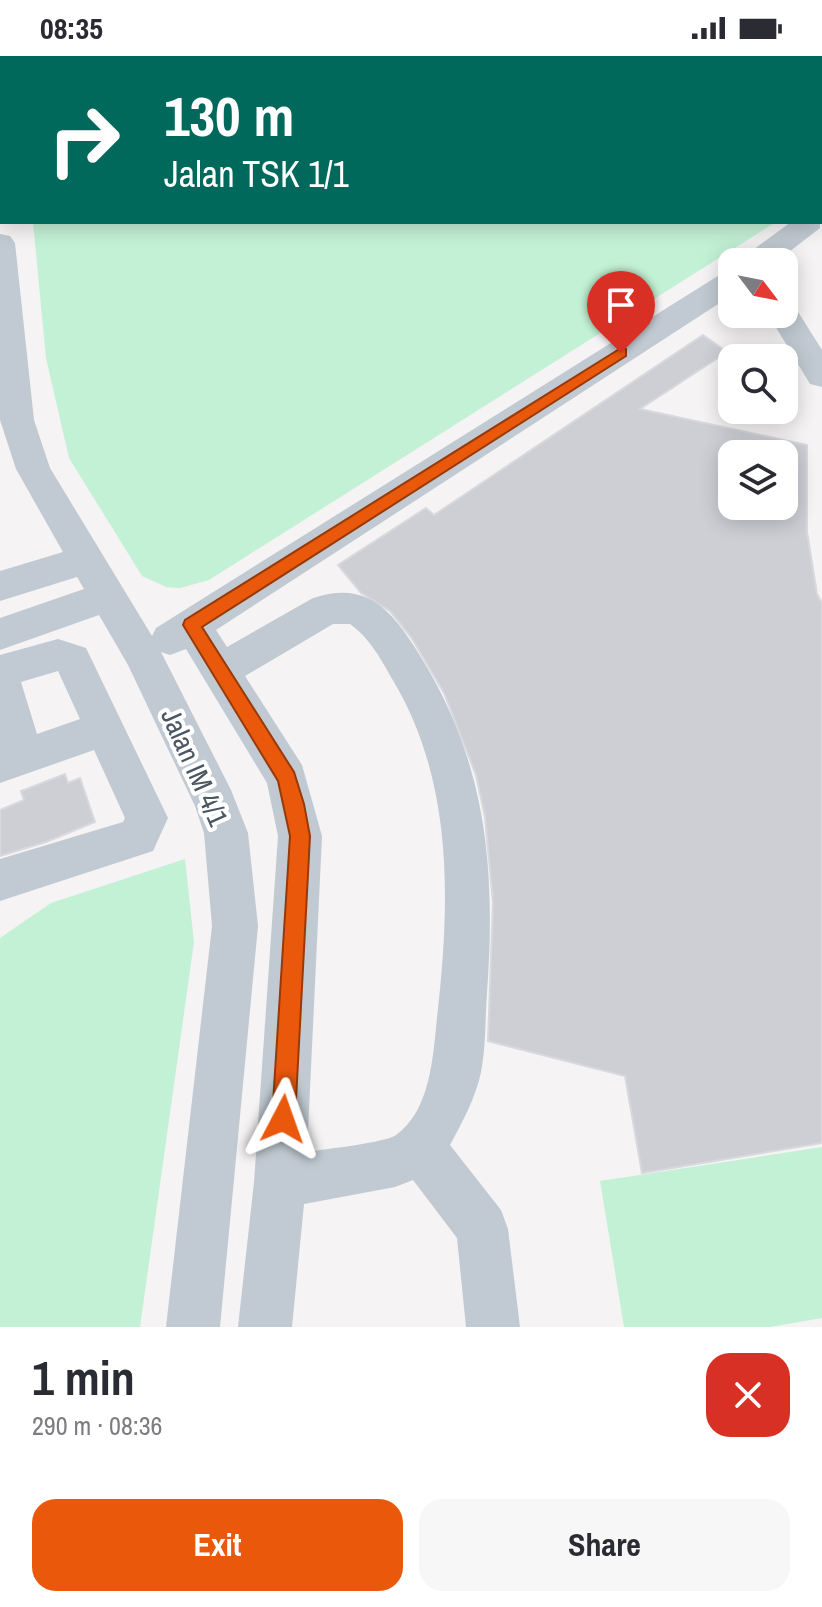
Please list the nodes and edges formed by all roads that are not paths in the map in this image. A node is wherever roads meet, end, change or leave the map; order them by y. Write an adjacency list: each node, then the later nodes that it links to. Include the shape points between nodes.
1 (804, 224): 5 (street)
2 (809, 224): 6 (street)
3 (816, 224): 7 (street)
4 (0, 243): 11 (street, Jalan IM 4/1, via 23,442 33,469)
5 (774, 248)
6 (795, 248)
7 (822, 254)
8 (718, 290): 14 (street)
9 (793, 328): 10 (street)
10 (822, 376)
11 (87, 559): 12 (street); 13 (street, Jalan IM 4/1)
12 (0, 586)
13 (110, 596): 15 (street); 16 (street, Jalan IM 4/1)
14 (192, 625): 16 (street); 17 (street)
15 (0, 634)
16 (143, 656): 24 (street, Jalan IM 4/1, via 226,833 235,926)
17 (222, 670): 22 (street, via 326,609 342,606 369,614 423,692 461,807 468,873 457,1071); 23 (street, via 287,778 300,836)
18 (0, 675): 19 (street, via 58,655 72,660); 20 (street)
19 (104, 729): 20 (street); 21 (street, via 147,818 138,837)
20 (12, 761)
21 (0, 880)
22 (420, 1147): 23 (street, via 395,1162); 26 (street, via 482,1229)
23 (280, 1182): 25 (street)
24 (193, 1327)
25 (265, 1327)
26 (493, 1327)

